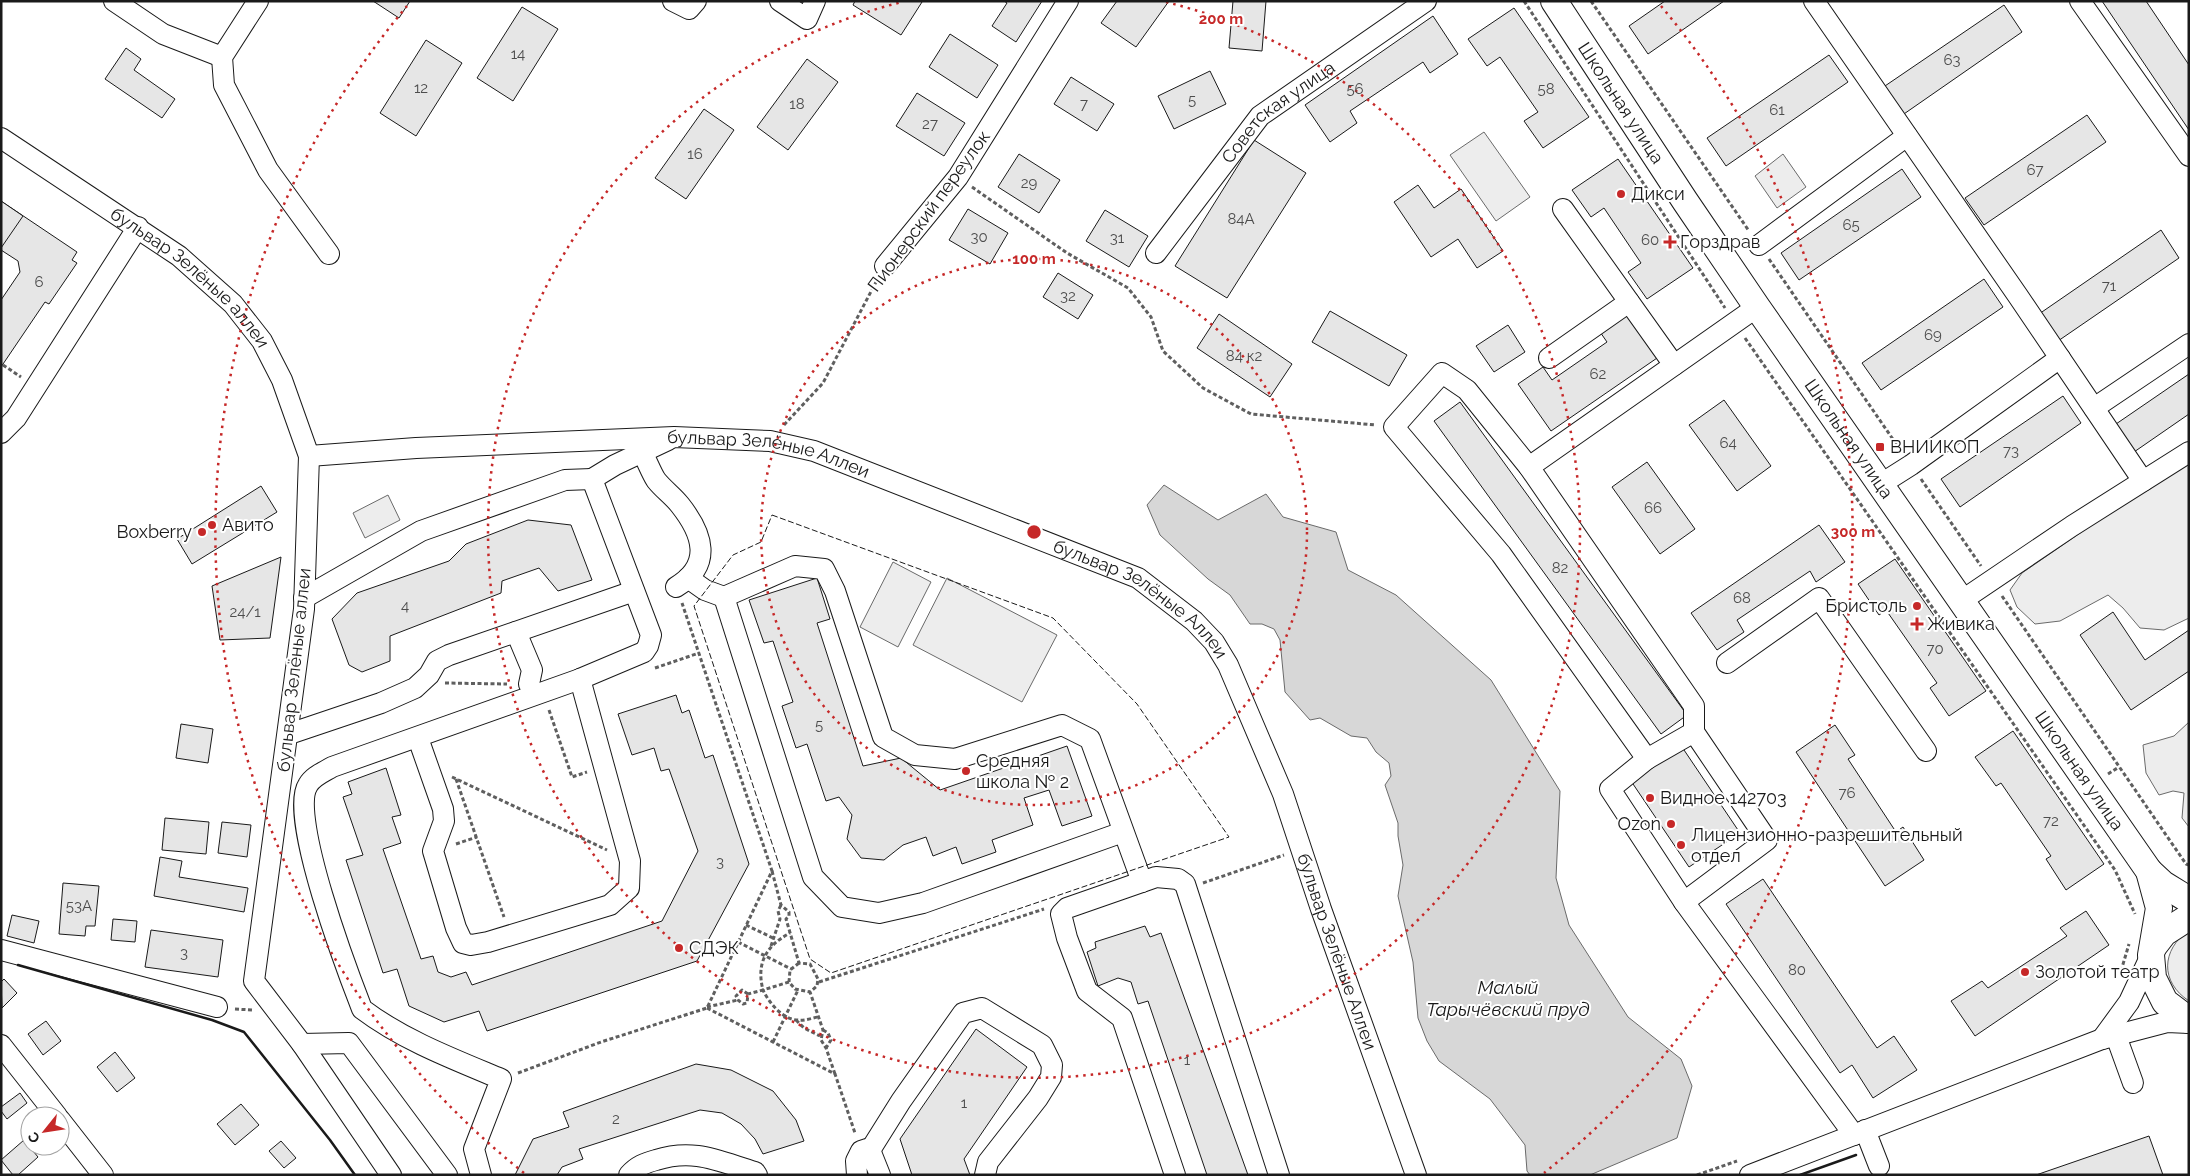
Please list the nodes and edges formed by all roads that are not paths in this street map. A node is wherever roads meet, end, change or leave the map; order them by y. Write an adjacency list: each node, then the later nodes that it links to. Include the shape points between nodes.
1 (114, 1): 10 (street, via 163,34)
2 (258, 1): 10 (street)
3 (780, 1): 4 (street, via 807,19)
4 (815, 1)
5 (1068, 1): 19 (street, Пионерский переулок, via 958,176)
6 (1426, 1): 17 (street, Советская улица, via 1260,116)
7 (1554, 1): 21 (main road, Школьная улица)
8 (1814, 1): 11 (street)
9 (2080, 1): 13 (street)
10 (222, 56): 18 (street, via 224,84 268,170)
11 (1907, 136): 16 (street); 24 (street)
12 (1, 138): 15 (street, бульвар Зелёные аллеи)
13 (2189, 156)
14 (1563, 209): 20 (street)
15 (138, 227): 27 (street, бульвар Зелёные Аллеи, via 16,418); 31 (street, бульвар Зелёные аллеи, via 179,256 233,304 262,341 282,380)
16 (1759, 245)
17 (1156, 253)
18 (329, 254)
19 (885, 266)
20 (1629, 302): 23 (street); 25 (street)
21 (1757, 307): 25 (street); 35 (main road, Школьная улица)
22 (2189, 344): 26 (street)
23 (1549, 358)
24 (2060, 358): 26 (street); 35 (street)
25 (1674, 365): 32 (street)
26 (2094, 408): 34 (street)
27 (1, 433)
28 (674, 437): 29 (street); 31 (street, бульвар Зелёные Аллеи, via 426,447); 79 (street, бульвар Зелёные Аллеи, via 770,441 814,451 1138,578 1194,621 1214,642 1228,665 1283,794)
29 (642, 452): 33 (street); 37 (street, via 656,480 694,525 700,544 701,558 695,573 682,582)
30 (2189, 452): 34 (street)
31 (309, 456): 38 (street, бульвар Зелёные аллеи)
32 (1529, 467): 44 (street, via 1694,706); 48 (street, via 1468,390 1442,373 1394,427 1501,554)
33 (592, 479): 36 (street); 38 (street, via 566,480 421,530)
34 (2143, 481): 39 (street)
35 (1880, 484): 39 (main road, Школьная улица)
36 (634, 591): 40 (street); 42 (street, via 650,635 648,646 644,652)
37 (724, 597): 49 (street, via 795,566 824,569 835,591 883,737 915,755 955,759 1062,725 1090,739); 49 (street, via 813,877 842,907 879,913 923,904)
38 (304, 598): 45 (street, бульвар Зелёные аллеи)
39 (1961, 601): 50 (main road, Школьная улица)
40 (516, 632): 43 (street, via 532,670); 45 (street, via 437,661 415,688)
41 (1726, 663): 47 (street, via 1819,598)
42 (580, 679): 46 (street); 46 (street, via 630,861 629,888 610,905 511,935 471,945 463,943 432,851 444,821 443,808)
43 (529, 684)
44 (1694, 732): 48 (street); 53 (street, via 1767,840)
45 (289, 734): 60 (street, бульвар Зелёные аллеи, via 254,981)
46 (418, 738): 71 (street, via 332,767 316,776 307,786 306,825 316,875 362,1009 380,1023 501,1079 474,1149)
47 (1926, 751)
48 (1647, 759): 53 (street, via 1610,789)
49 (1124, 832): 51 (street)
50 (2149, 871): 52 (main road); 55 (main road, via 2159,908)
51 (1142, 882): 77 (street, via 1067,908 1061,914 1087,991 1122,1018); 78 (street, via 1156,877 1178,879 1185,884)
52 (2189, 900)
53 (1684, 902): 64 (street)
54 (2189, 917): 55 (main road)
55 (2145, 946): 58 (main road, via 2165,1002); 59 (street, via 2129,1002)
56 (1, 950): 57 (street)
57 (217, 1007)
58 (2189, 1021): 59 (street, via 2167,1022)
59 (2109, 1037): 62 (street); 64 (street)
60 (302, 1044): 69 (street, бульвар Зелёные аллеи); 70 (street, via 349,1042)
61 (1, 1045): 63 (street)
62 (2133, 1083)
63 (49, 1106)
64 (1860, 1132): 67 (street); 80 (street)
65 (70, 1133): 68 (street)
66 (865, 1151): 74 (street, via 856,1161); 75 (street); 76 (street, via 963,1013 982,1008 1042,1045 1052,1065 1051,1077 988,1162)
67 (1879, 1166)
68 (103, 1175)
69 (391, 1175)
70 (447, 1175)
71 (481, 1175)
72 (629, 1175): 73 (street, via 639,1165 679,1154 694,1154)
73 (757, 1175)
74 (857, 1175)
75 (880, 1175)
76 (985, 1175)
77 (1175, 1175)
78 (1279, 1175)
79 (1416, 1175)
80 (1750, 1175)

